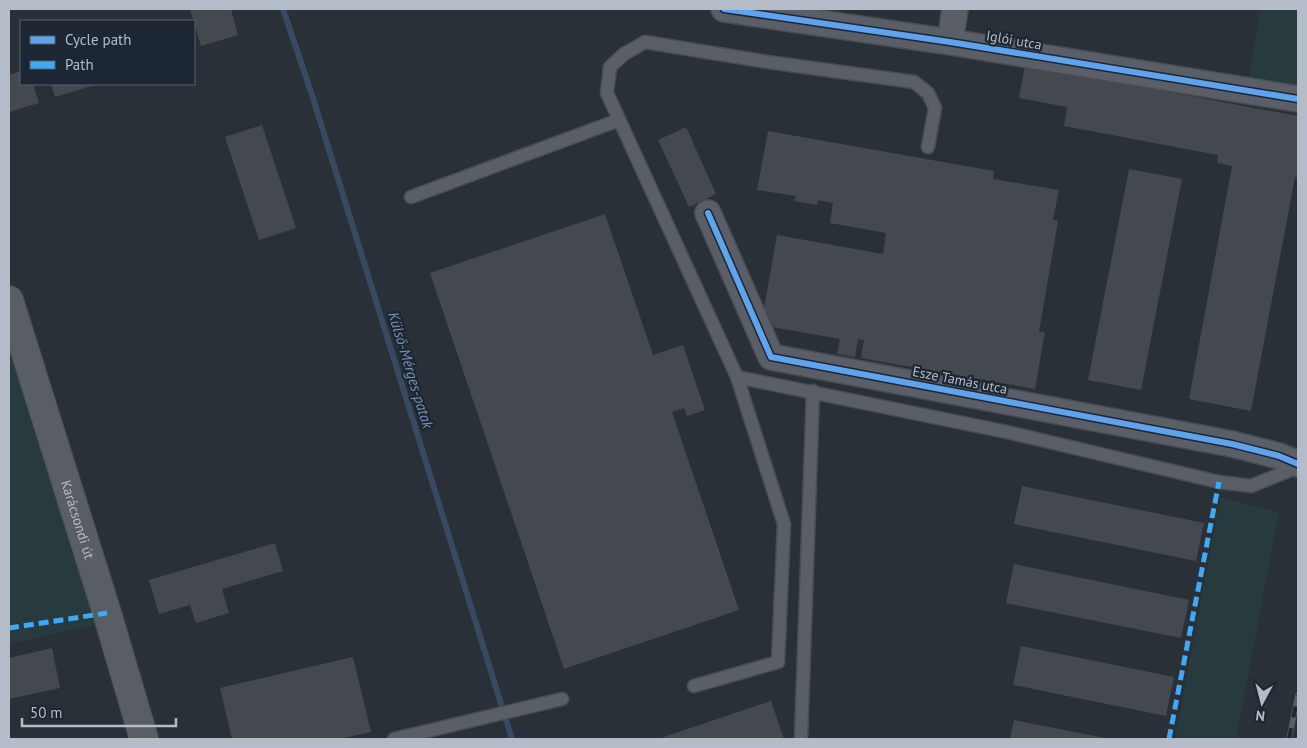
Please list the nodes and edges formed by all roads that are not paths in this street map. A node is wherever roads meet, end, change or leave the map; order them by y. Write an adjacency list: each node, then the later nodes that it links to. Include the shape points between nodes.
1 (724, 9): 3 (street, Iglói utca)
2 (955, 9): 3 (street)
3 (950, 42): 4 (street, Iglói utca)
4 (1298, 99)
5 (619, 120): 6 (lane, via 607,93 610,67 645,42 914,82 928,93 935,108); 7 (lane); 10 (lane)
6 (928, 147)
7 (411, 197)
8 (708, 212): 12 (street, Esze Tamás utca, via 771,357 1232,444 1279,456)
9 (9, 300): 15 (main road, Karácsondi út)
10 (737, 377): 11 (lane); 13 (lane, via 784,524 778,662)
11 (813, 391): 12 (lane, via 1219,482 1251,486); 17 (lane)
12 (1298, 466)
13 (694, 686)
14 (562, 699): 16 (lane)
15 (144, 739)
16 (394, 739)
17 (801, 739)

